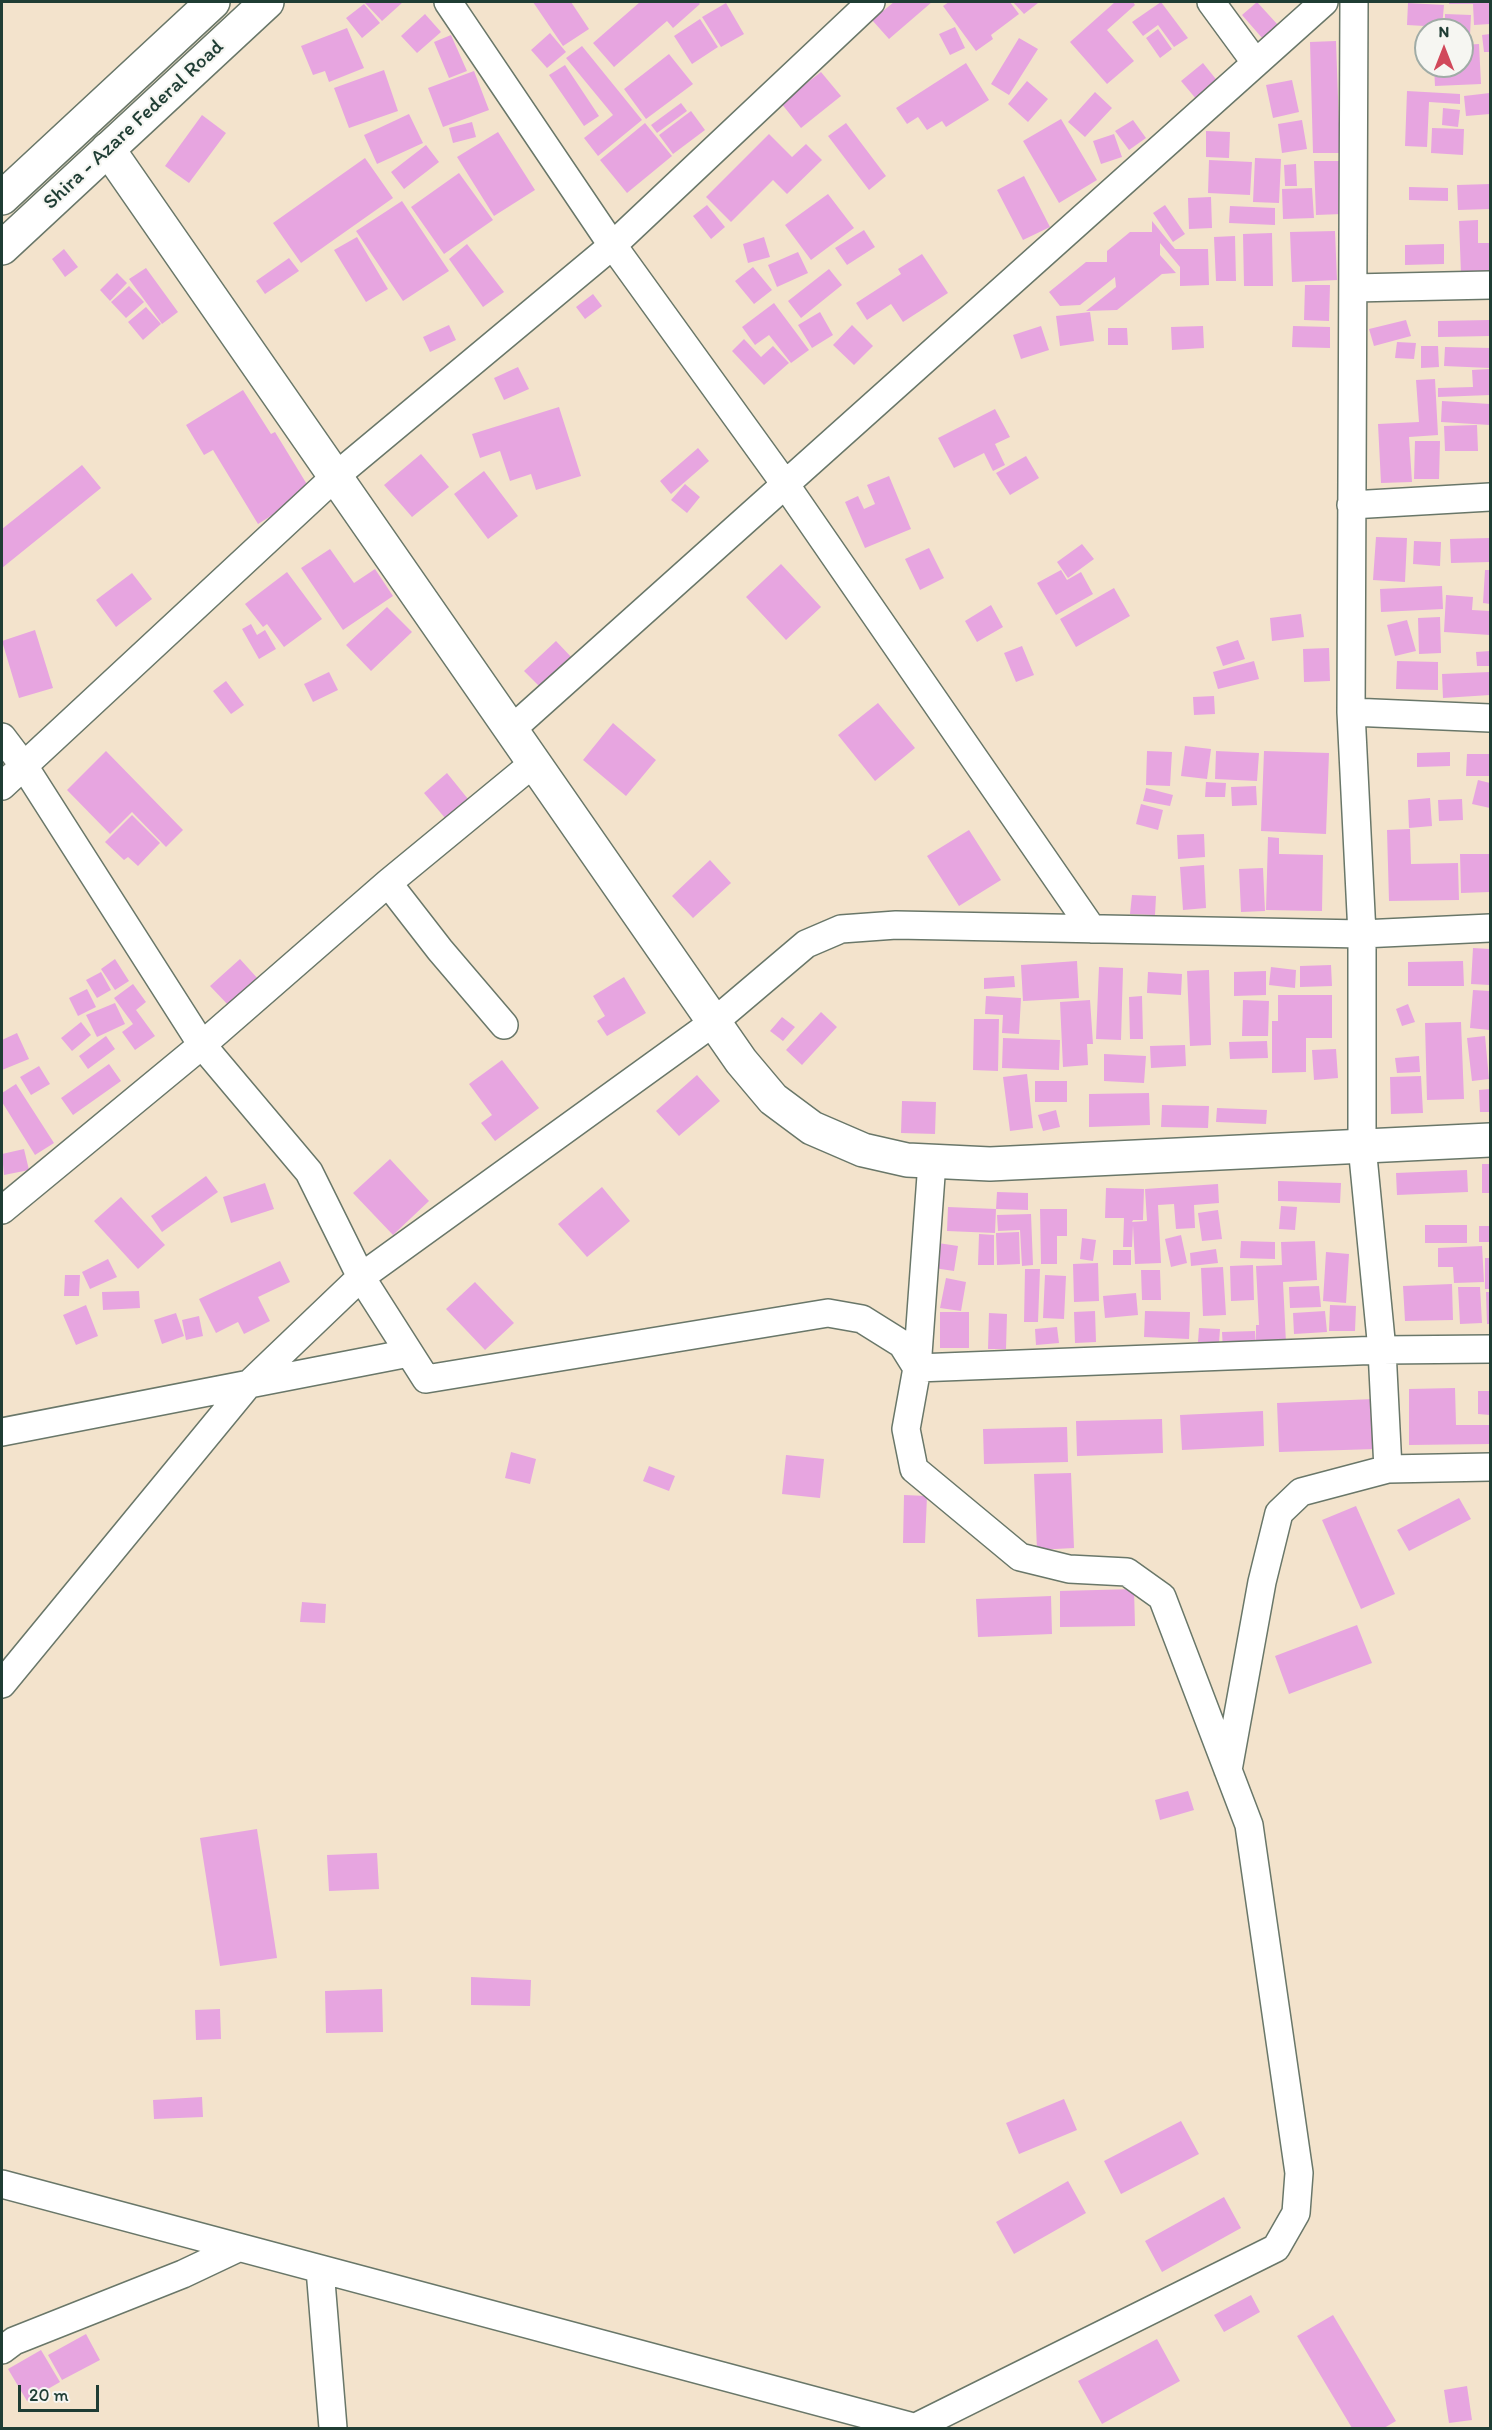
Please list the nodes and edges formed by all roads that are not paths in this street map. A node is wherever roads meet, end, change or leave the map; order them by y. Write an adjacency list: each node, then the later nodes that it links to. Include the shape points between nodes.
1 (213, 2): 10 (street, Shira - Azare Federal Road)
2 (267, 2): 9 (street, Shira - Azare Federal Road)
3 (448, 2): 11 (street)
4 (871, 2): 11 (street)
5 (1211, 2): 8 (street)
6 (1324, 2): 8 (street)
7 (1354, 2): 14 (street)
8 (1255, 62): 16 (street)
9 (108, 148): 12 (street, Shira - Azare Federal Road); 15 (street)
10 (2, 198)
11 (613, 245): 15 (street); 16 (street)
12 (2, 248)
13 (1491, 285): 14 (street)
14 (1353, 288): 18 (street)
15 (337, 475): 21 (street); 24 (street)
16 (785, 484): 21 (street); 28 (street)
17 (1491, 498): 18 (street)
18 (1351, 505): 19 (street)
19 (1351, 712): 20 (street); 29 (street)
20 (1491, 718)
21 (512, 729): 23 (street)
22 (2, 737): 24 (street)
23 (535, 762): 26 (street); 30 (street)
24 (24, 766): 25 (street); 32 (street)
25 (2, 786)
26 (388, 883): 31 (street); 32 (street)
27 (1491, 928): 29 (street)
28 (1092, 929): 29 (street); 30 (street, via 896,924 841,929 806,944)
29 (1362, 934): 34 (street)
30 (714, 1022): 35 (street, via 772,1099 812,1128 863,1150); 37 (street)
31 (504, 1025)
32 (202, 1045): 36 (street); 37 (street, via 309,1172)
33 (1491, 1140): 34 (street)
34 (1362, 1146): 35 (street, via 990,1164); 39 (street)
35 (932, 1162): 41 (street)
36 (2, 1210)
37 (361, 1277): 40 (street); 42 (street)
38 (1491, 1349): 39 (street)
39 (1382, 1350): 41 (street); 45 (street)
40 (409, 1353): 41 (street, via 426,1379 828,1313 862,1319 902,1344); 42 (street)
41 (917, 1368): 47 (street, via 906,1429 914,1469 1020,1557 1069,1569 1127,1572 1162,1597)
42 (247, 1386): 43 (street); 46 (street)
43 (2, 1432)
44 (1491, 1467): 45 (street)
45 (1388, 1469): 47 (street, via 1301,1492 1279,1513 1262,1582)
46 (2, 1684)
47 (1228, 1770): 53 (street, via 1249,1825 1256,1859 1299,2173 1296,2213 1276,2248)
48 (2, 2184): 49 (street)
49 (238, 2248): 50 (street); 51 (street, via 152,2287 14,2341)
50 (320, 2270): 52 (street); 53 (street)
51 (2, 2350)
52 (333, 2428)
53 (916, 2428)

